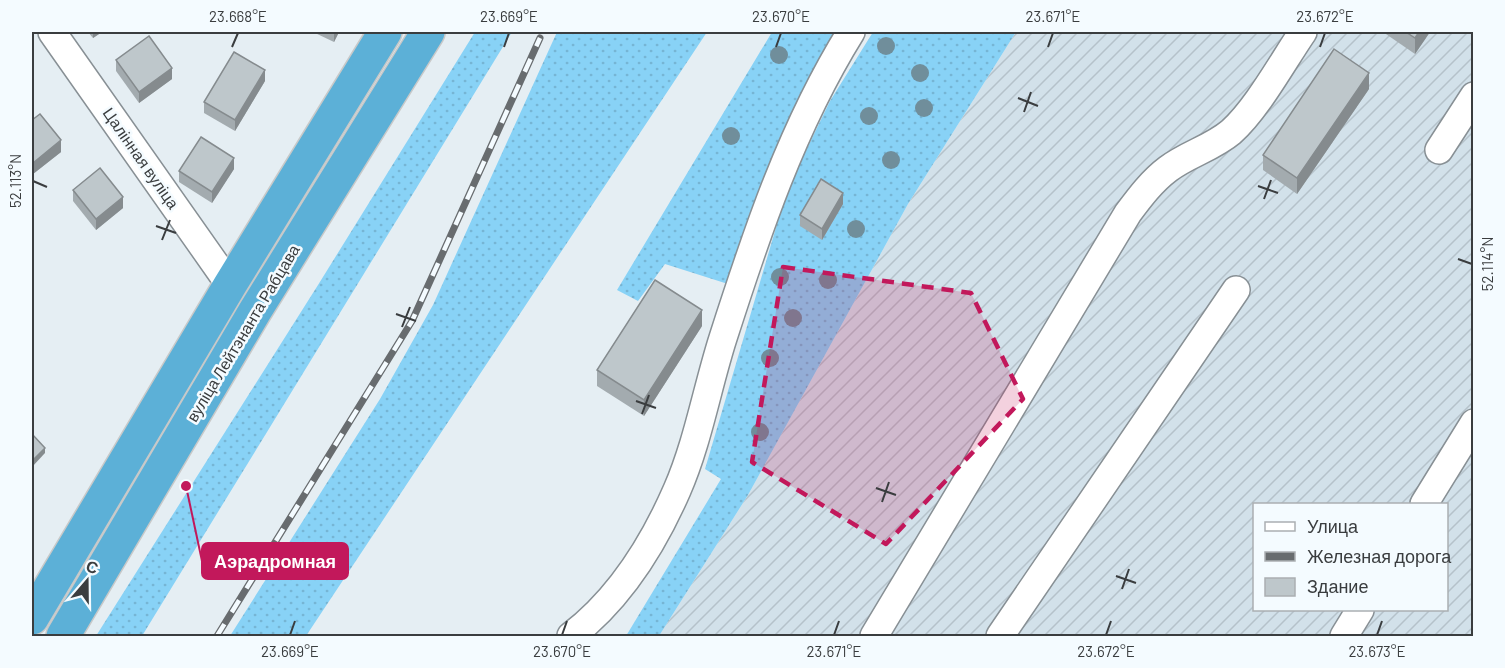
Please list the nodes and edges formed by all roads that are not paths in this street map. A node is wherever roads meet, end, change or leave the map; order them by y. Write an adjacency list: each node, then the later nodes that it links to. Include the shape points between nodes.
1 (52, 32): 8 (street, Цалінная вуліца)
2 (385, 32): 8 (highway)
3 (428, 32): 14 (highway, вуліца Лейтэнанта Рабцава, via 255,311)
4 (851, 32): 15 (street, via 816,92 776,180 677,489 659,527 613,596)
5 (1303, 32): 16 (street, via 1248,115 1212,146 1168,169 1128,213)
6 (1473, 96): 7 (street)
7 (1439, 150)
8 (230, 285): 13 (highway)
9 (1236, 290): 17 (street)
10 (1473, 423): 11 (street)
11 (1425, 503)
12 (1359, 611): 18 (street)
13 (32, 618)
14 (63, 636)
15 (571, 636)
16 (874, 636)
17 (1000, 636)
18 (1344, 636)

